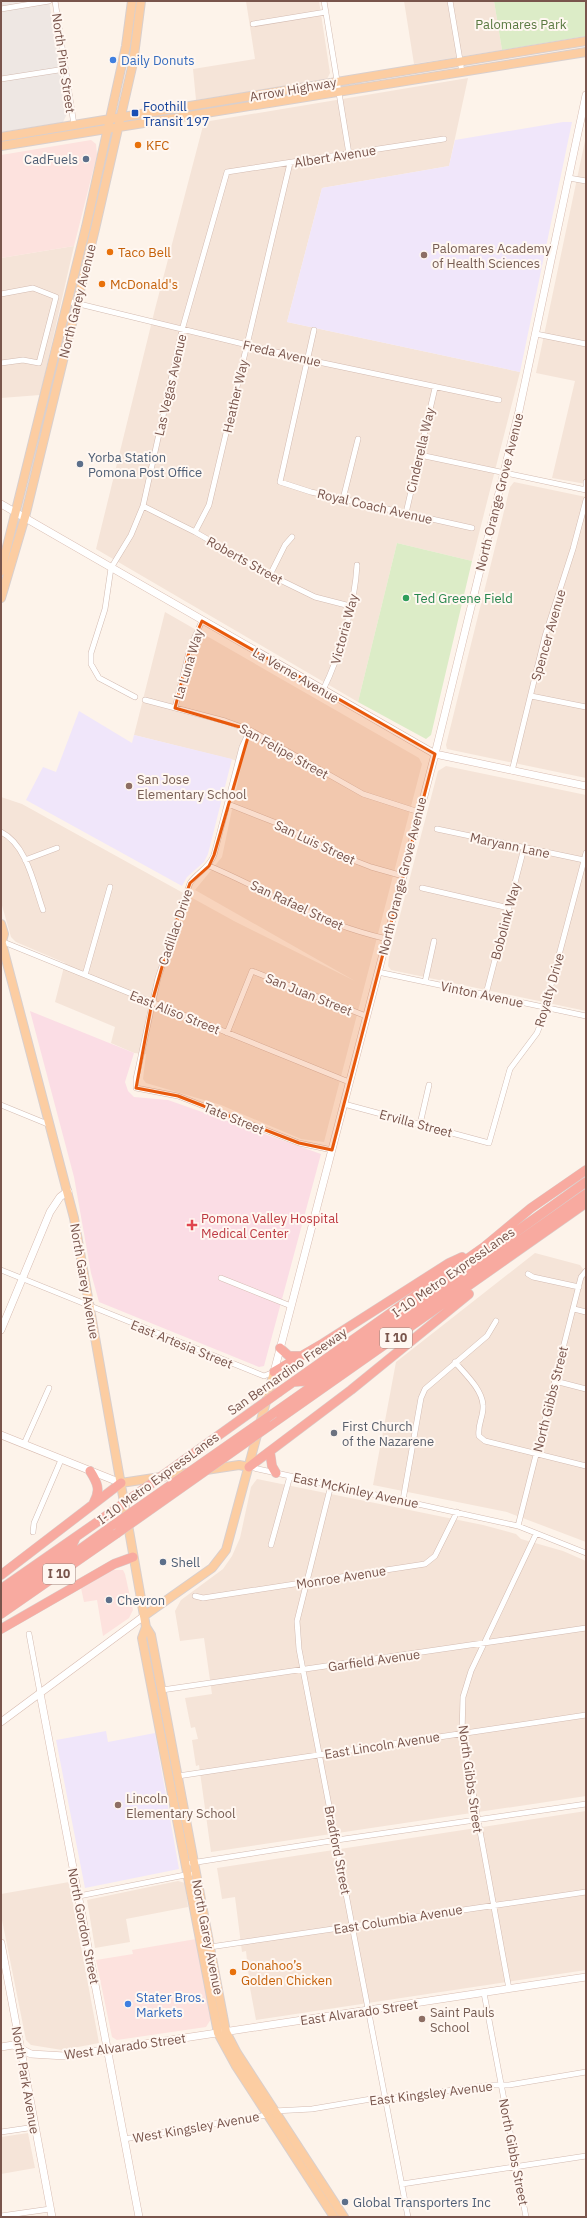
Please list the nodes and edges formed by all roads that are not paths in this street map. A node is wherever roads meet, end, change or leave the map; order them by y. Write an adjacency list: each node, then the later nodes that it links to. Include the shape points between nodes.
1 (49, 1): 7 (street)
2 (55, 1): 13 (street, North Pine Street)
3 (132, 1): 20 (main road, North Garey Avenue, via 126,46)
4 (141, 1): 19 (main road, North Garey Avenue, via 133,63)
5 (324, 1): 8 (street)
6 (450, 1): 12 (street)
7 (1, 9)
8 (326, 12): 9 (street); 16 (street)
9 (253, 24)
10 (586, 41): 12 (main road, Arrow Highway)
11 (586, 52): 14 (main road, Arrow Highway)
12 (460, 62): 14 (street); 16 (main road, Arrow Highway)
13 (65, 69): 15 (street); 21 (street, North Pine Street)
14 (462, 72): 17 (main road, Arrow Highway)
15 (1, 79)
16 (337, 82): 17 (street); 19 (main road, Arrow Highway)
17 (338, 91): 22 (main road, Arrow Highway); 27 (street)
18 (586, 95): 30 (main road, North Orange Grove Avenue)
19 (120, 118): 20 (main road, Arrow Highway); 22 (main road, North Garey Avenue)
20 (110, 119): 21 (main road, Arrow Highway); 23 (main road, North Garey Avenue)
21 (74, 125): 24 (main road, Arrow Highway)
22 (117, 128): 23 (main road, Arrow Highway); 33 (main road, North Garey Avenue)
23 (107, 129): 26 (main road, Arrow Highway); 32 (main road, North Garey Avenue)
24 (1, 137)
25 (444, 139): 27 (street, Albert Avenue)
26 (1, 146)
27 (349, 154): 28 (street, Albert Avenue)
28 (290, 163): 29 (street, Albert Avenue); 43 (street, Heather Way)
29 (227, 172): 39 (street, Las Vegas Avenue)
30 (569, 178): 31 (street); 41 (main road, North Orange Grove Avenue)
31 (586, 181)
32 (91, 200): 33 (main road, via 89,227); 34 (main road, North Garey Avenue)
33 (93, 235): 35 (main road, North Garey Avenue)
34 (82, 241): 35 (main road); 37 (main road, North Garey Avenue)
35 (85, 269): 38 (main road, North Garey Avenue)
36 (1, 294): 45 (street, via 33,288 56,297 39,363 22,360)
37 (67, 301): 38 (street, Freda Avenue); 46 (main road, North Garey Avenue)
38 (76, 303): 39 (street, Freda Avenue); 47 (main road, North Garey Avenue)
39 (182, 330): 43 (street, Freda Avenue); 59 (street, Las Vegas Avenue)
40 (314, 330): 44 (street)
41 (536, 334): 42 (street); 52 (main road, North Orange Grove Avenue)
42 (586, 344)
43 (247, 345): 44 (street, Freda Avenue); 64 (street, Heather Way, via 209,505)
44 (309, 360): 48 (street, Freda Avenue); 56 (street, Royal Coach Avenue, via 280,482)
45 (1, 363)
46 (50, 373): 47 (main road); 60 (main road, North Garey Avenue)
47 (56, 386): 62 (main road, North Garey Avenue)
48 (435, 388): 49 (street, Freda Avenue); 51 (street, Cinderella Way)
49 (499, 400)
50 (358, 439): 56 (street)
51 (420, 455): 52 (street); 61 (street, Cinderella Way)
52 (503, 473): 55 (street); 80 (main road, North Orange Grove Avenue)
53 (586, 482): 54 (street)
54 (586, 487)
55 (586, 490)
56 (343, 499): 61 (street, Royal Coach Avenue)
57 (586, 500): 74 (street, Spencer Avenue, via 574,550 545,636)
58 (1, 504): 60 (main road, La Verne Avenue)
59 (143, 506): 64 (street, Roberts Street); 67 (street, Las Vegas Avenue, via 131,535)
60 (17, 512): 62 (main road, La Verne Avenue); 68 (main road, North Garey Avenue)
61 (406, 513): 63 (street, Royal Coach Avenue)
62 (25, 517): 67 (main road, La Verne Avenue); 70 (main road, North Garey Avenue)
63 (472, 528)
64 (195, 532): 69 (street, Roberts Street)
65 (292, 537): 69 (street, via 285,545)
66 (357, 565): 71 (street, Victoria Way)
67 (111, 568): 72 (main road, La Verne Avenue); 75 (street, Las Vegas Avenue, via 107,600 91,653 91,664 99,678)
68 (1, 572)
69 (270, 575): 71 (street, Roberts Street, via 315,597)
70 (1, 598)
71 (350, 606): 73 (street, Victoria Way, via 336,662)
72 (202, 621): 73 (main road, La Verne Avenue); 78 (street, La Luna Way, via 190,648)
73 (323, 690): 80 (main road, La Verne Avenue)
74 (531, 696): 77 (street); 81 (street, Spencer Avenue)
75 (135, 697)
76 (145, 700): 78 (street, San Felipe Street)
77 (586, 707)
78 (175, 708): 79 (street, San Felipe Street)
79 (250, 730): 83 (street, via 242,747); 84 (street, San Felipe Street, via 352,788 375,799)
80 (435, 754): 81 (main road, La Verne Avenue); 84 (main road, North Orange Grove Avenue)
81 (512, 771): 82 (main road, La Verne Avenue)
82 (586, 786)
83 (228, 804): 92 (street); 93 (street, San Luis Street, via 279,824 335,853)
84 (419, 812): 93 (main road, North Orange Grove Avenue)
85 (437, 829): 88 (street, Maryann Lane)
86 (1, 832): 90 (street, via 14,842)
87 (57, 848): 90 (street)
88 (524, 848): 91 (street, Maryann Lane); 96 (street, Bobolink Way)
89 (586, 853): 91 (street, Royalty Drive)
90 (25, 860): 97 (street)
91 (584, 860): 107 (street, Royalty Drive)
92 (209, 866): 99 (street, San Rafael Street, via 245,880 281,900 336,924); 106 (street, Cadillac Drive, via 195,876 184,897)
93 (403, 876): 99 (main road, North Orange Grove Avenue)
94 (110, 887): 103 (street)
95 (422, 888): 96 (street)
96 (509, 908): 105 (street, Bobolink Way)
97 (43, 910)
98 (1, 924): 100 (main road, North Garey Avenue, via 4,934)
99 (387, 939): 102 (main road, North Orange Grove Avenue)
100 (1, 940): 103 (street, East Aliso Street); 117 (main road, North Garey Avenue)
101 (434, 941): 104 (street)
102 (378, 972): 104 (street, Vinton Avenue); 108 (main road, North Orange Grove Avenue)
103 (85, 975): 106 (street, East Aliso Street)
104 (425, 982): 105 (street, Vinton Avenue)
105 (486, 994): 107 (street, Vinton Avenue)
106 (152, 1002): 110 (street, East Aliso Street); 113 (street, Cadillac Drive)
107 (546, 1008): 109 (street, Vinton Avenue); 118 (street, Royalty Drive, via 537,1032 514,1061 506,1078)
108 (366, 1016): 110 (street, San Juan Street, via 252,971); 111 (main road, North Orange Grove Avenue)
109 (586, 1016)
110 (227, 1033): 111 (street, East Aliso Street)
111 (349, 1082): 114 (main road, North Orange Grove Avenue)
112 (429, 1085): 116 (street)
113 (136, 1088): 119 (street, Tate Street, via 178,1096 299,1143)
114 (344, 1104): 116 (street, Ervilla Street); 119 (main road, North Orange Grove Avenue)
115 (1, 1105): 117 (street)
116 (420, 1124): 118 (street, Ervilla Street)
117 (50, 1125): 123 (main road, North Garey Avenue)
118 (489, 1143)
119 (332, 1150): 137 (main road, North Orange Grove Avenue)
120 (586, 1166): 126 (highway)
121 (586, 1170): 126 (highway, San Bernardino Freeway / I 10)
122 (586, 1182): 148 (highway, I-10 Metro ExpressLanes, via 307,1381)
123 (68, 1191): 135 (main road, via 55,1204); 138 (main road, North Garey Avenue)
124 (586, 1194): 167 (highway, I-10 Metro ExpressLanes, bridge, via 274,1412)
125 (586, 1203): 128 (highway, I 10)
126 (531, 1208): 129 (highway, San Bernardino Freeway / I 10)
127 (586, 1208): 128 (highway)
128 (548, 1231): 130 (highway, I 10)
129 (484, 1247): 144 (highway, via 449,1264); 148 (highway, San Bernardino Freeway / I 10)
130 (522, 1250): 153 (highway, via 351,1390); 167 (highway, I 10, bridge)
131 (1, 1270): 135 (street, East Artesia Street)
132 (585, 1272): 136 (street, North Gibbs Street)
133 (528, 1274): 136 (street, via 533,1278)
134 (221, 1278): 137 (street)
135 (22, 1279): 138 (street, East Artesia Street); 142 (main road)
136 (579, 1287): 139 (street, North Gibbs Street)
137 (291, 1306): 143 (main road, North Orange Grove Avenue)
138 (90, 1307): 146 (street, East Artesia Street, via 264,1376); 161 (main road, North Garey Avenue)
139 (574, 1309): 140 (street); 147 (street, North Gibbs Street)
140 (586, 1312)
141 (496, 1321): 145 (street, via 487,1336)
142 (1, 1330)
143 (280, 1348): 144 (highway, via 289,1356); 146 (main road, North Orange Grove Avenue)
144 (301, 1356): 146 (highway)
145 (455, 1362): 154 (street, via 480,1394 483,1406 477,1429 479,1436 485,1441); 163 (street, via 425,1389 421,1398)
146 (274, 1372): 157 (main road, North Orange Grove Avenue)
147 (555, 1381): 150 (street); 154 (street, North Gibbs Street)
148 (293, 1382): 170 (highway, San Bernardino Freeway / I 10, bridge)
149 (49, 1388): 152 (street)
150 (586, 1389)
151 (1, 1435): 152 (main road)
152 (24, 1444): 155 (main road)
153 (270, 1452): 157 (highway); 159 (highway)
154 (537, 1453): 156 (street); 166 (street, North Gibbs Street)
155 (60, 1460): 158 (main road); 168 (street, via 34,1523)
156 (586, 1466)
157 (249, 1467): 159 (street, East McKinley Avenue); 161 (main road, East McKinley Avenue, via 239,1465); 181 (main road, North Orange Grove Avenue, via 230,1542 222,1557 212,1568)
158 (90, 1471): 161 (main road); 164 (highway, via 96,1480 98,1492)
159 (276, 1473): 160 (street, East McKinley Avenue)
160 (290, 1476): 162 (street, East McKinley Avenue); 171 (street)
161 (121, 1484): 164 (highway); 173 (main road, North Garey Avenue)
162 (331, 1485): 163 (street, East McKinley Avenue); 175 (street, Bradford Street)
163 (403, 1500): 165 (street, East McKinley Avenue)
164 (92, 1504): 174 (highway)
165 (457, 1512): 166 (street, East McKinley Avenue); 175 (street, Monroe Avenue, via 435,1556 425,1564)
166 (518, 1526): 169 (street, East McKinley Avenue)
167 (116, 1529): 179 (highway, I-10 Metro ExpressLanes); 180 (highway, I 10)
168 (33, 1532)
169 (536, 1534): 172 (street, East McKinley Avenue); 186 (street, North Gibbs Street)
170 (76, 1537): 176 (highway, San Bernardino Freeway / I 10); 178 (highway, via 71,1548)
171 (271, 1544)
172 (586, 1553)
173 (133, 1558): 181 (main road, North Garey Avenue); 184 (highway, via 114,1564)
174 (1, 1575)
175 (305, 1583): 177 (street, Monroe Avenue, via 203,1598); 187 (street, Bradford Street, via 297,1621)
176 (1, 1589)
177 (195, 1596)
178 (1, 1598)
179 (1, 1606)
180 (1, 1614)
181 (144, 1616): 182 (main road, North Garey Avenue); 189 (main road)
182 (146, 1627): 188 (main road, North Garey Avenue, via 151,1635); 199 (main road, North Garey Avenue, via 142,1638)
183 (586, 1628): 186 (street, Garfield Avenue)
184 (1, 1629)
185 (29, 1634): 189 (street, North Gordon Street)
186 (485, 1644): 187 (street, Garfield Avenue); 192 (street, North Gibbs Street, via 471,1671 463,1697)
187 (304, 1670): 188 (street, Garfield Avenue); 193 (street, Bradford Street)
188 (162, 1690): 194 (main road, North Garey Avenue)
189 (40, 1693): 191 (main road); 203 (main road, North Gordon Street)
190 (586, 1716): 192 (street, East Lincoln Avenue)
191 (1, 1722)
192 (462, 1733): 193 (street, East Lincoln Avenue); 196 (street, North Gibbs Street)
193 (320, 1754): 194 (street, East Lincoln Avenue); 197 (street, Bradford Street)
194 (178, 1776): 198 (main road, North Garey Avenue)
195 (586, 1804): 196 (street)
196 (476, 1820): 197 (street); 204 (street, North Gibbs Street)
197 (337, 1840): 198 (street); 205 (street, Bradford Street)
198 (194, 1863): 199 (street); 200 (main road, North Garey Avenue)
199 (185, 1864): 201 (main road, North Garey Avenue)
200 (196, 1873): 201 (street); 207 (main road, North Garey Avenue)
201 (187, 1875): 203 (street); 212 (main road, North Garey Avenue)
202 (586, 1892): 204 (street, East Columbia Avenue)
203 (79, 1896): 215 (main road, North Gordon Street)
204 (493, 1904): 205 (street, East Columbia Avenue); 209 (street, North Gibbs Street)
205 (353, 1926): 207 (street, East Columbia Avenue); 211 (street, Bradford Street)
206 (1, 1943): 214 (main road, North Park Avenue)
207 (210, 1947): 212 (main road, North Garey Avenue)
208 (586, 1977): 209 (main road, East Alvarado Street)
209 (509, 1989): 210 (main road, East Alvarado Street)
210 (484, 1993): 211 (main road, East Alvarado Street); 217 (street, North Gibbs Street)
211 (368, 2010): 212 (main road, East Alvarado Street); 219 (street, Bradford Street)
212 (222, 2032): 215 (main road, West Alvarado Street); 218 (main road, North Garey Avenue, via 228,2054); 220 (main road, North Garey Avenue)
213 (1, 2047): 214 (main road, West Alvarado Street, via 12,2045)
214 (21, 2049): 215 (main road, West Alvarado Street, via 31,2054 65,2056); 222 (main road, North Park Avenue)
215 (107, 2049): 224 (main road, North Gordon Street)
216 (586, 2072): 217 (street, East Kingsley Avenue)
217 (501, 2085): 219 (street, East Kingsley Avenue); 226 (street, North Gibbs Street)
218 (252, 2091): 220 (street, via 260,2095 270,2110); 221 (main road, North Garey Avenue)
219 (385, 2099): 220 (street, East Kingsley Avenue); 227 (street, Bradford Street)
220 (276, 2111): 233 (main road, North Garey Avenue)
221 (267, 2115): 224 (street, West Kingsley Avenue); 232 (main road, North Garey Avenue)
222 (35, 2127): 223 (street); 228 (main road, North Park Avenue)
223 (1, 2132)
224 (124, 2139): 231 (main road, North Gordon Street)
225 (586, 2156): 226 (street)
226 (516, 2166): 227 (street); 235 (street, North Gibbs Street)
227 (402, 2184): 234 (street, Bradford Street)
228 (50, 2209): 229 (street); 230 (main road, North Park Avenue)
229 (1, 2216)
230 (52, 2217)
231 (139, 2217)
232 (334, 2217)
233 (344, 2217)
234 (408, 2217)
235 (526, 2217)

